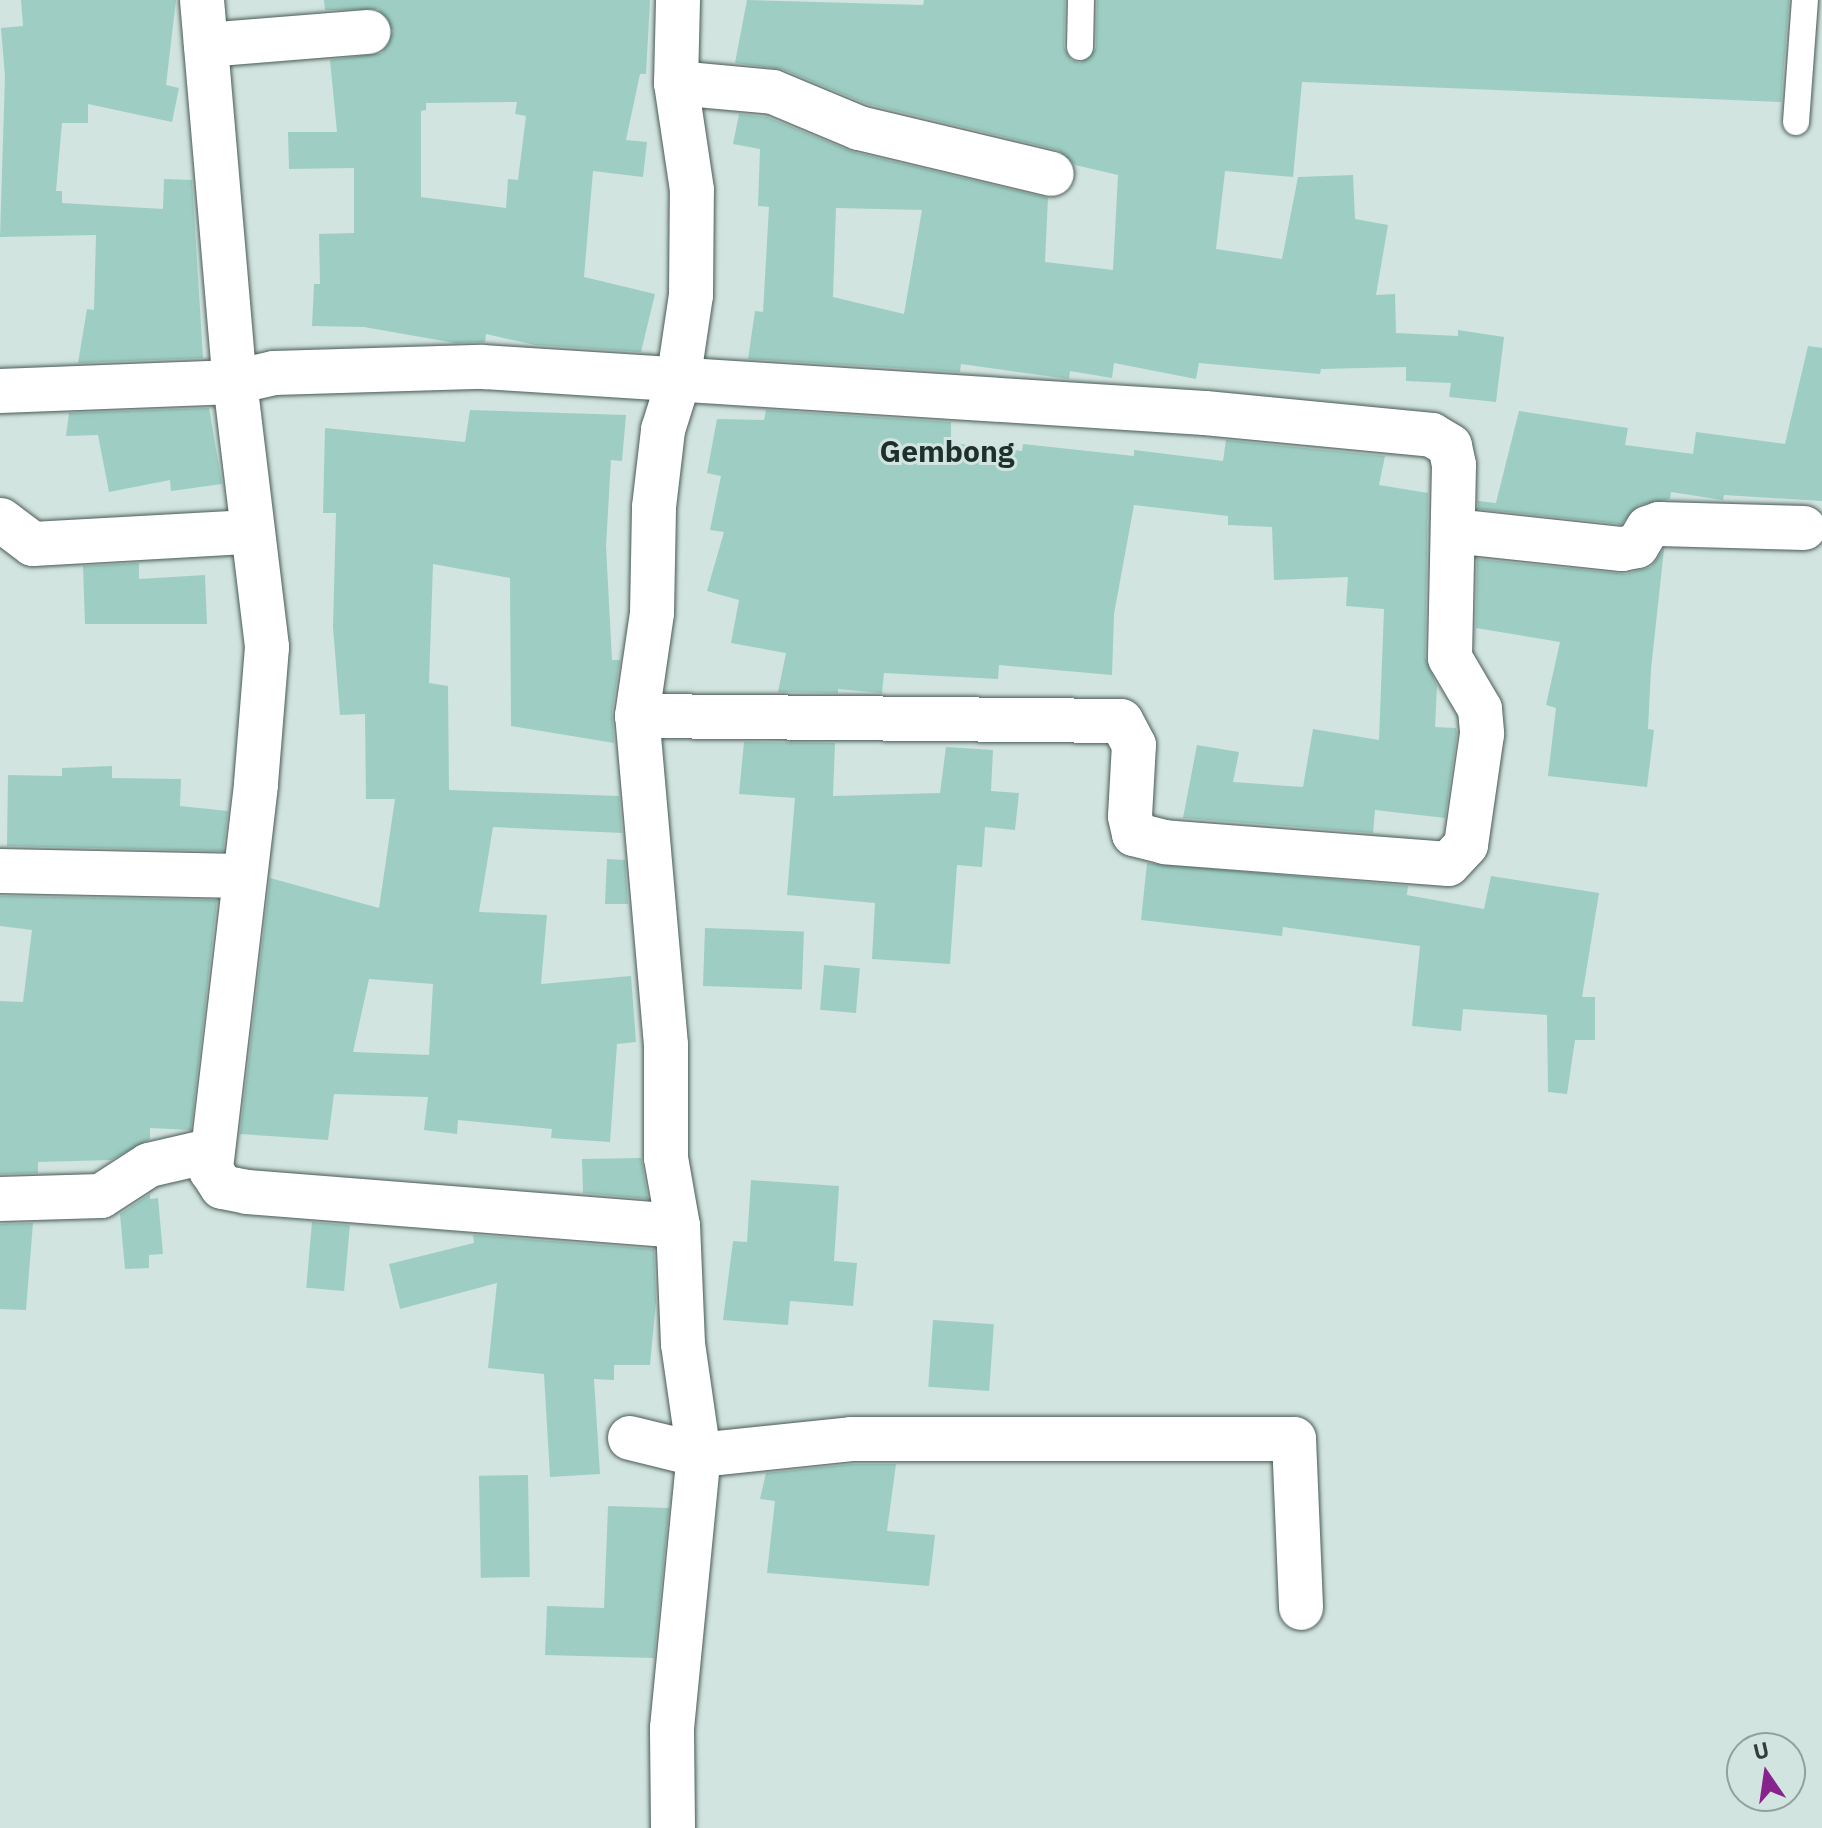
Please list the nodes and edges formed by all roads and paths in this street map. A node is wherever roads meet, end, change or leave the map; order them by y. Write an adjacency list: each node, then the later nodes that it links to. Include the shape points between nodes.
1 (202, 0): 6 (street)
2 (678, 0): 8 (street)
3 (1081, 0): 7 (lane)
4 (1805, 0): 9 (lane)
5 (368, 32): 6 (street)
6 (206, 45): 11 (street)
7 (1080, 47)
8 (676, 83): 10 (street, via 773,92 859,128); 12 (street, via 687,137 692,241)
9 (1796, 122)
10 (1052, 174)
11 (235, 382): 12 (street, via 274,373 482,367); 13 (street); 17 (street)
12 (678, 382): 16 (street, via 1205,413 1432,435 1450,446); 18 (street, via 663,430 654,507 652,613)
13 (0, 391)
14 (1, 520): 17 (street, via 33,544)
15 (1804, 528): 16 (street, via 1659,524 1648,528 1637,546 1622,549)
16 (1453, 531): 18 (street, via 1450,658 1480,709 1482,734 1466,845 1448,864 1165,842 1134,834 1134,745 1121,721)
17 (250, 532): 20 (street, via 267,647)
18 (637, 716): 23 (street, via 666,1045 666,1158)
19 (0, 871): 20 (street)
20 (244, 876): 21 (street)
21 (209, 1151): 22 (street, via 149,1165 101,1196); 23 (street, via 211,1170 222,1187 247,1192)
22 (0, 1199)
23 (678, 1226): 25 (street, via 683,1344)
24 (630, 1438): 25 (street)
25 (699, 1455): 26 (street, via 851,1439 1294,1439); 27 (street, via 672,1728)
26 (1301, 1608)
27 (673, 1828)

